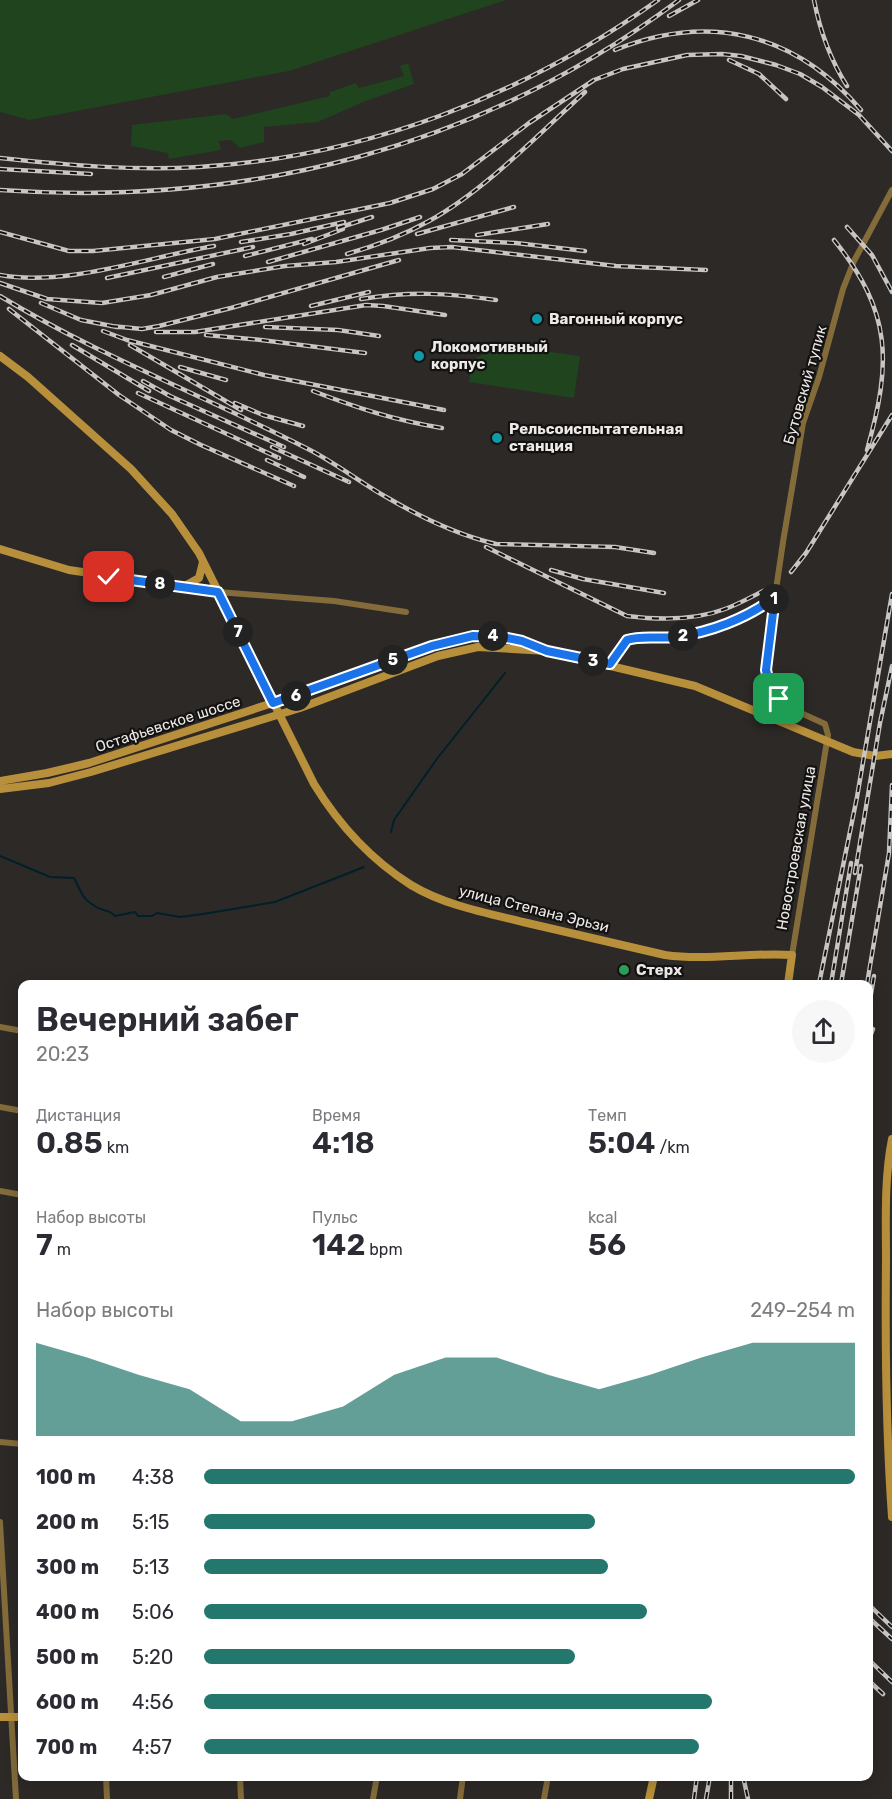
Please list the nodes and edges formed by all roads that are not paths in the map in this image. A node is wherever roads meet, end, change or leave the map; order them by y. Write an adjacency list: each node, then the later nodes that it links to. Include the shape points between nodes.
1 (892, 190): 7 (street, Бутовский тупик, via 843,289 803,423)
2 (0, 356): 4 (main road, улица Степана Эрьзи, via 145,484 172,513)
3 (0, 549): 5 (main road, via 69,570)
4 (203, 562): 5 (main road, via 199,578); 6 (main road, улица Степана Эрьзи)
5 (183, 588): 6 (main road)
6 (218, 592): 8 (street, via 334,601); 11 (main road, улица Степана Эрьзи)
7 (775, 597): 10 (street, via 735,620 693,634 627,640); 16 (street, Новостроевская улица, via 766,658 769,682 790,708 819,720 828,729)
8 (406, 612)
9 (547, 651): 10 (main road, Остафьевское шоссе); 11 (main road, Остафьевское шоссе, via 502,637 460,638); 12 (main road, Остафьевское шоссе, via 493,647 451,652)
10 (610, 664): 13 (main road, Остафьевское шоссе, via 695,686 853,752)
11 (273, 703): 12 (main road, улица Степана Эрьзи); 14 (main road, Остафьевское шоссе, via 89,763)
12 (279, 715): 15 (main road, Остафьевское шоссе, via 49,783); 16 (main road, улица Степана Эрьзи, via 314,784 344,827 382,865 413,886 479,911 665,955)
13 (892, 754)
14 (0, 781)
15 (0, 789)
16 (792, 956): 17 (main road, Новостроевская улица)
17 (789, 980)
18 (0, 1027): 19 (street)
19 (18, 1030)
20 (0, 1107): 21 (street)
21 (18, 1110)
22 (892, 1139): 27 (main road, via 888,1169 885,1364)
23 (0, 1191): 24 (street)
24 (18, 1193)
25 (0, 1442): 26 (street)
26 (18, 1444)
27 (892, 1517)
28 (0, 1522): 30 (street)
29 (0, 1717): 30 (main road)
30 (12, 1717): 31 (main road); 38 (street)
31 (18, 1717)
32 (106, 1781): 39 (street)
33 (240, 1781): 40 (street)
34 (376, 1781): 41 (street)
35 (462, 1781): 42 (street)
36 (547, 1781): 43 (street)
37 (653, 1781): 44 (main road)
38 (16, 1799)
39 (107, 1799)
40 (241, 1799)
41 (373, 1799)
42 (460, 1799)
43 (544, 1799)
44 (649, 1799)

